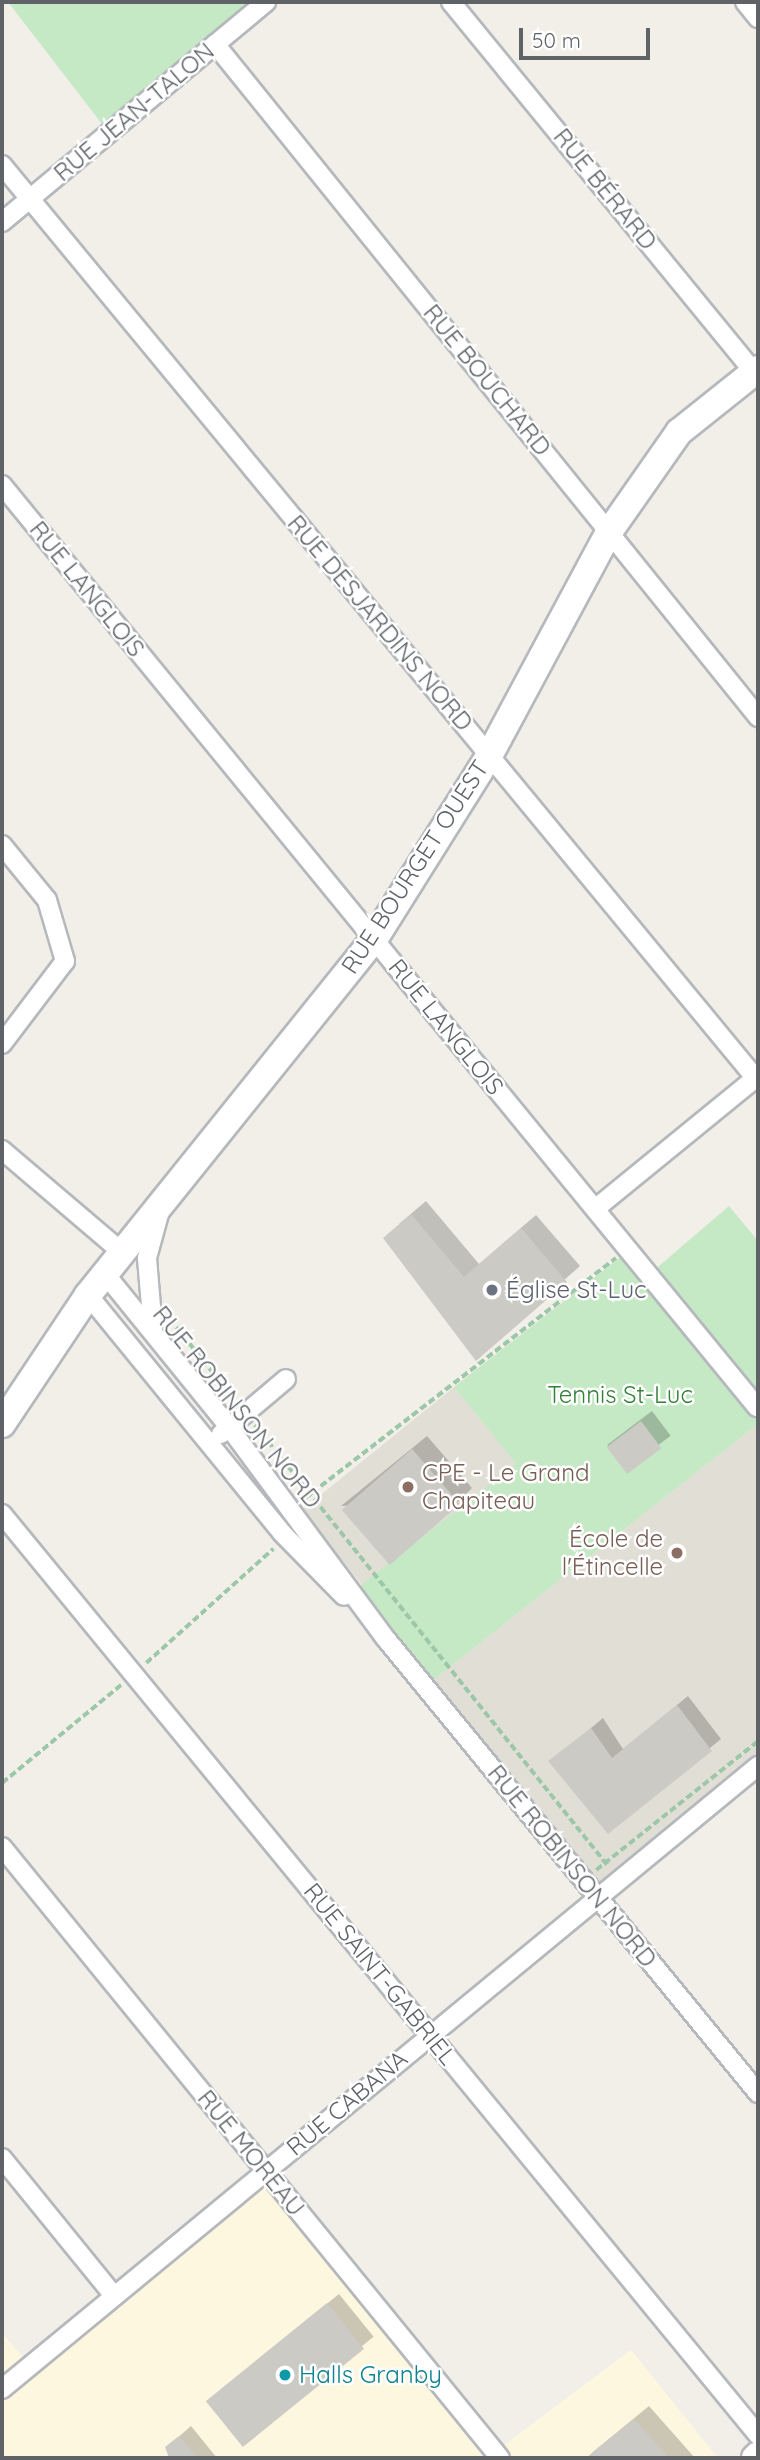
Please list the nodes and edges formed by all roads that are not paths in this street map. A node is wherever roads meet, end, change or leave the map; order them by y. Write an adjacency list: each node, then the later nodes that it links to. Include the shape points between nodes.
1 (266, 2): 5 (street, RUE JEAN-TALON)
2 (451, 2): 9 (street, RUE BÉRARD)
3 (745, 2): 4 (street)
4 (758, 18)
5 (215, 44): 7 (street, RUE JEAN-TALON); 11 (street, RUE BOUCHARD)
6 (2, 165): 7 (street, RUE DESJARDINS NORD)
7 (30, 199): 8 (street, RUE JEAN-TALON); 13 (street, RUE DESJARDINS NORD)
8 (2, 222)
9 (757, 373): 11 (street, RUE BOURGET OUEST, via 679,432)
10 (2, 485): 15 (street, RUE LANGLOIS)
11 (609, 532): 12 (street, RUE BOUCHARD); 13 (street, RUE BOURGET OUEST)
12 (758, 717)
13 (489, 756): 15 (street, RUE BOURGET OUEST); 17 (street, RUE DESJARDINS NORD)
14 (2, 845): 16 (street, via 47,900 65,961)
15 (375, 938): 19 (street, RUE BOURGET OUEST); 20 (street, RUE LANGLOIS)
16 (2, 1044)
17 (757, 1078): 20 (street)
18 (2, 1150): 21 (street)
19 (161, 1207): 21 (street, RUE BOURGET OUEST); 24 (street, via 146,1293)
20 (595, 1209): 26 (street, RUE LANGLOIS)
21 (123, 1253): 22 (street, RUE BOURGET OUEST)
22 (106, 1275): 23 (street, RUE BOURGET OUEST); 24 (street, RUE ROBINSON NORD)
23 (88, 1295): 27 (street, RUE BOURGET OUEST); 29 (street, RUE ROBINSON NORD)
24 (154, 1334): 28 (street, RUE ROBINSON NORD)
25 (286, 1379): 28 (street)
26 (757, 1407)
27 (2, 1424)
28 (229, 1427): 29 (street); 31 (street, RUE ROBINSON NORD)
29 (210, 1443): 31 (street, RUE ROBINSON NORD, via 282,1533)
30 (2, 1514): 35 (street, RUE SAINT-GABRIEL)
31 (386, 1639): 34 (street, RUE ROBINSON NORD)
32 (758, 1766): 34 (street, RUE CABANA)
33 (2, 1847): 38 (street, RUE MOREAU)
34 (597, 1896): 35 (street, RUE CABANA); 36 (street, RUE ROBINSON NORD)
35 (430, 2035): 38 (street, RUE CABANA); 41 (street, RUE SAINT-GABRIEL)
36 (758, 2093)
37 (2, 2158): 39 (street)
38 (265, 2171): 39 (street, RUE CABANA); 42 (street, RUE MOREAU)
39 (114, 2296): 40 (street, RUE CABANA)
40 (2, 2389)
41 (758, 2435)
42 (499, 2458)

